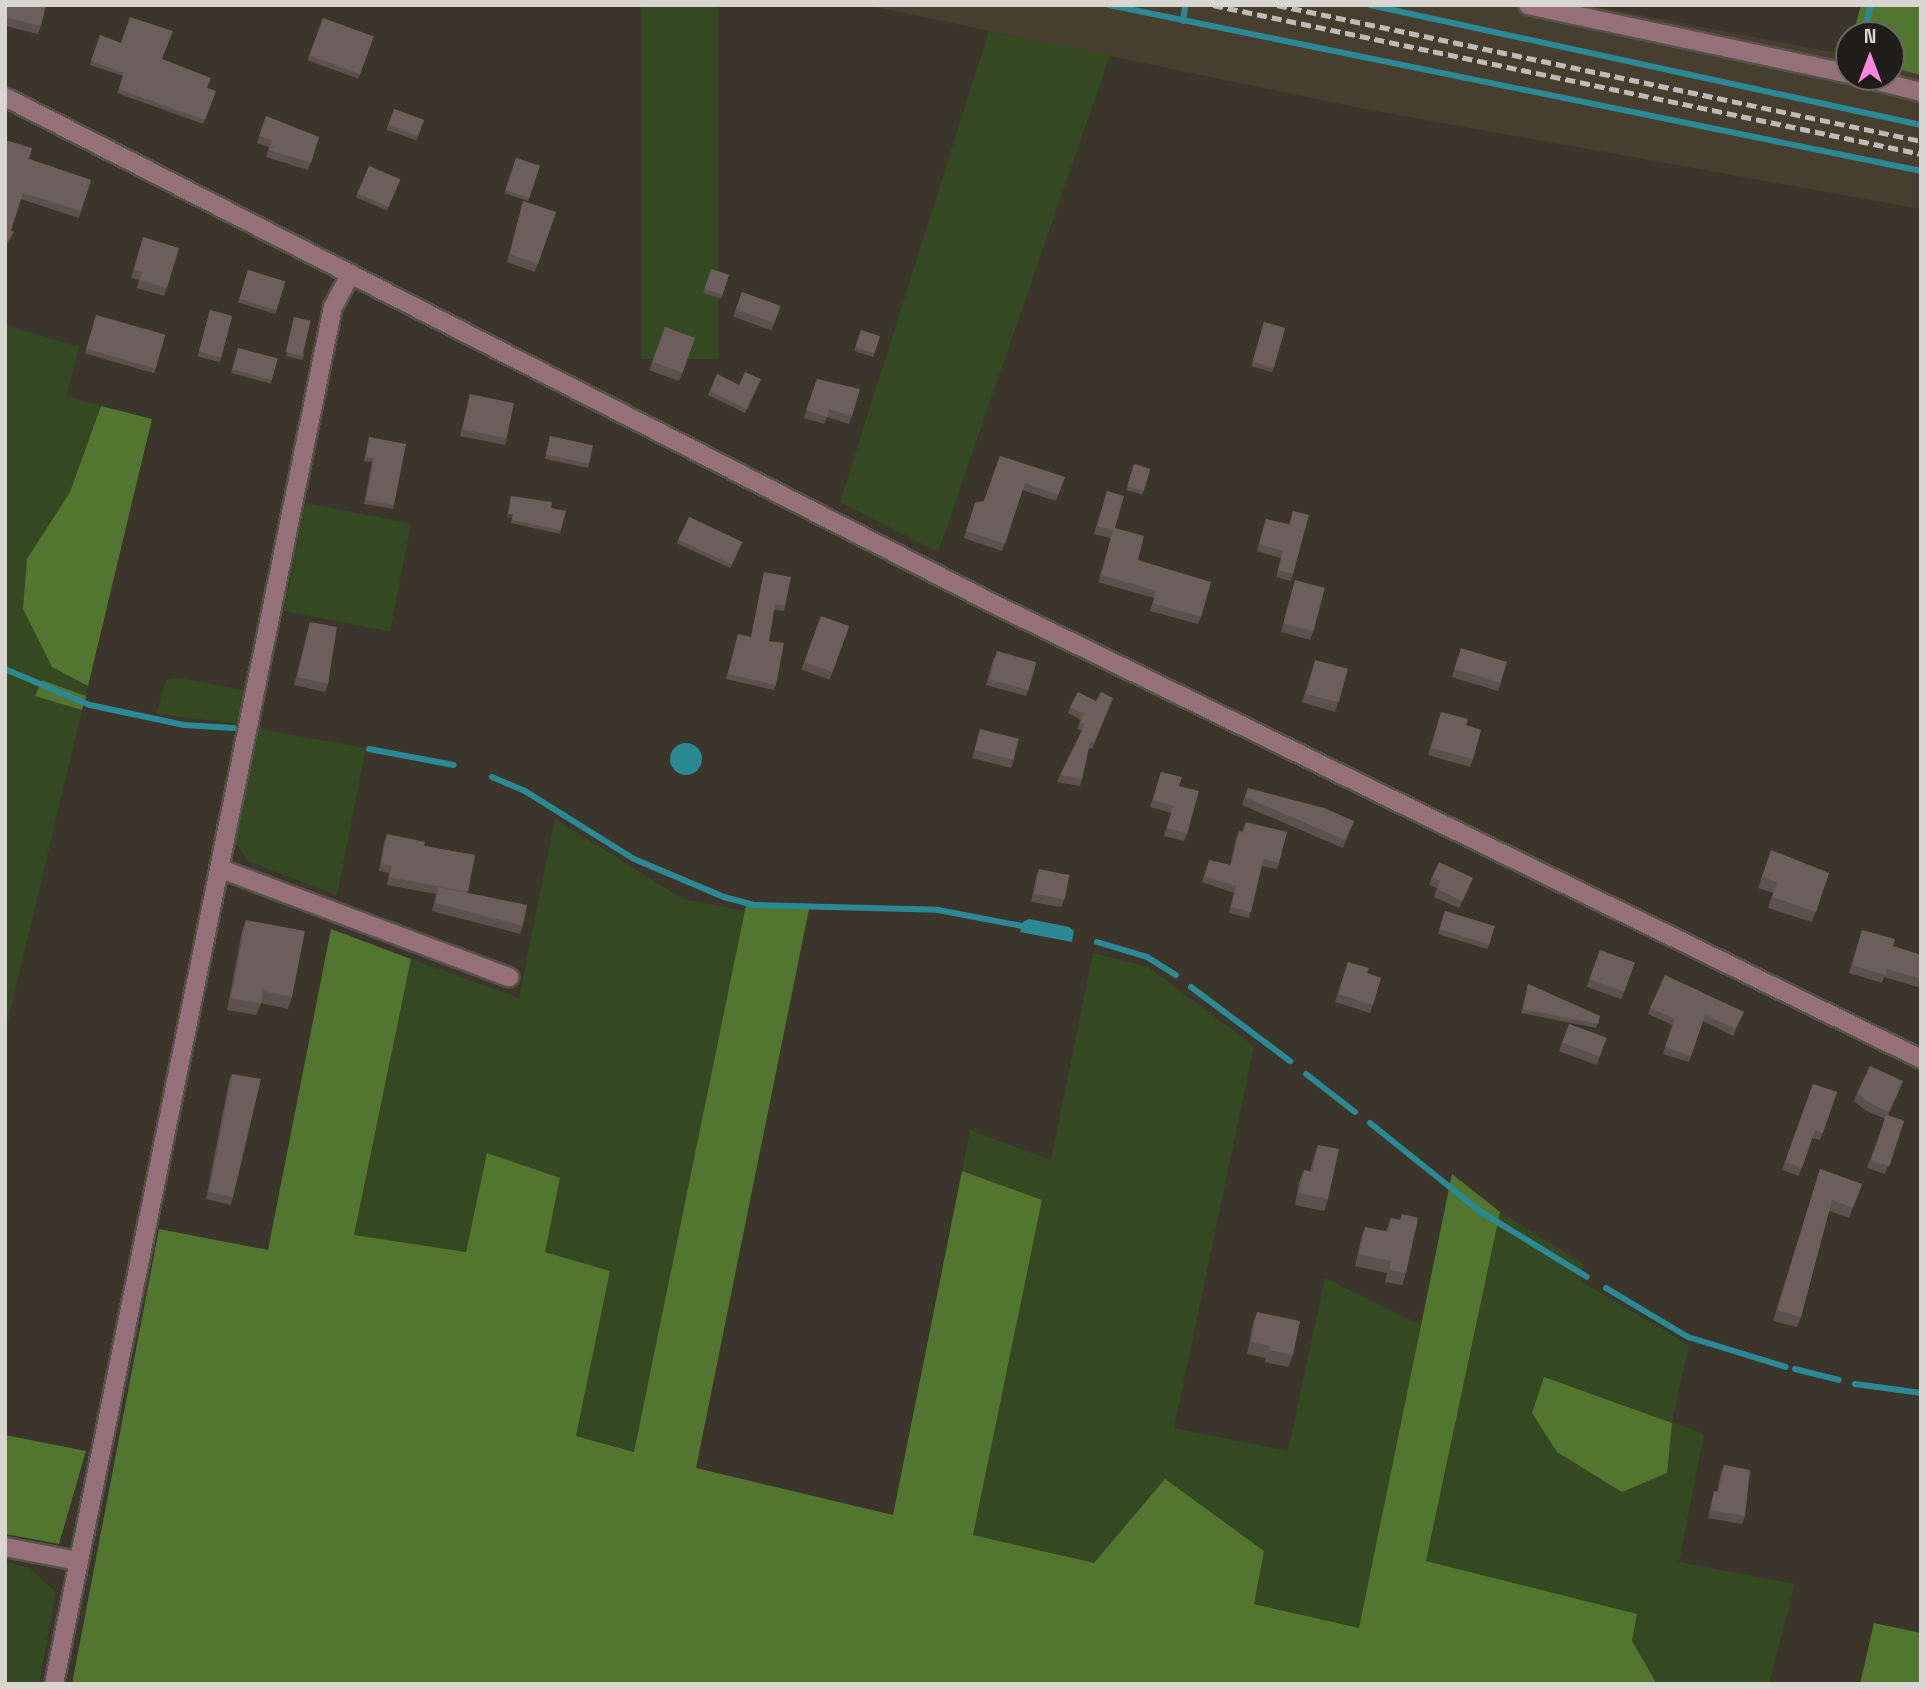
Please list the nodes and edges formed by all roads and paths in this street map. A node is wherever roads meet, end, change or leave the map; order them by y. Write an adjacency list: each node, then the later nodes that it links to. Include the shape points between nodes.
1 (1528, 5): 2 (street)
2 (1835, 71)
3 (5, 97): 4 (street)
4 (351, 273): 5 (street, via 333,307); 7 (street, via 992,603)
5 (221, 869): 6 (street); 9 (street)
6 (509, 976)
7 (1921, 1059)
8 (5, 1547): 9 (street)
9 (78, 1561): 10 (street)
10 (54, 1684)

